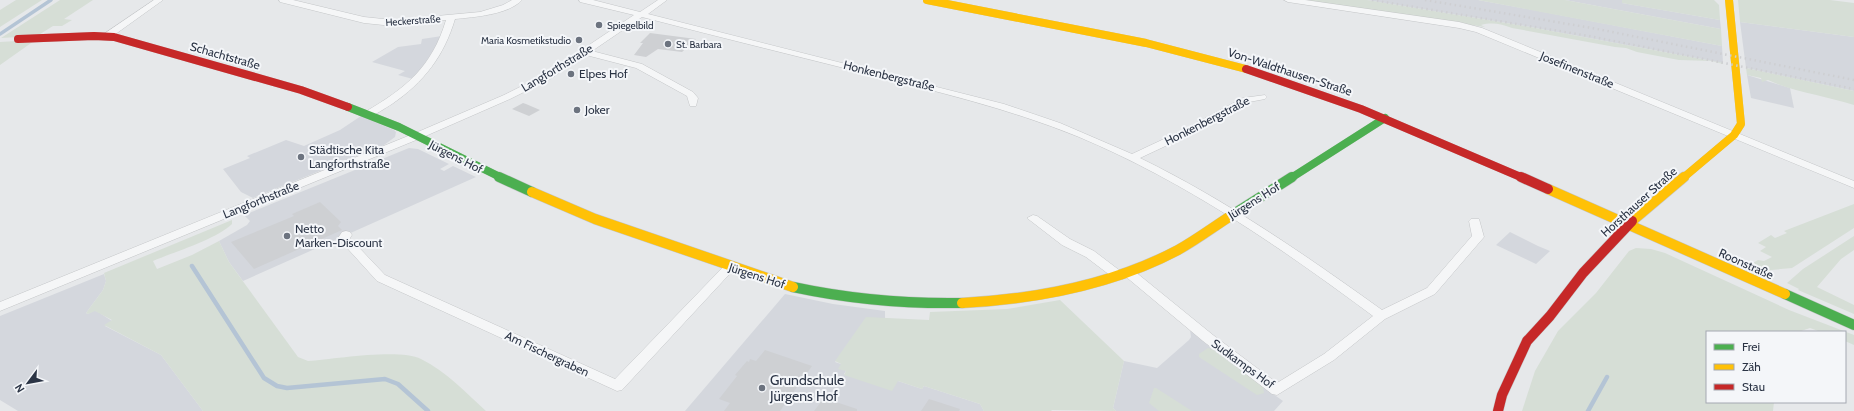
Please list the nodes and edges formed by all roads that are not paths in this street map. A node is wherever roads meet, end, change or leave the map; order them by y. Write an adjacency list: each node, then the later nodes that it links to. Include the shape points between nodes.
1 (159, 0): 11 (street)
2 (283, 0): 10 (street, Heckerstraße, via 374,22 405,22)
3 (518, 0): 10 (street, Heckerstraße, via 492,11)
4 (584, 0): 9 (street, Honkenbergstraße)
5 (663, 0): 9 (street, Langforthstraße)
6 (927, 0): 17 (street, Von-Waldthausen-Straße, via 1177,50 1275,78)
7 (1288, 0): 18 (street, Josefinenstraße, via 1459,24 1479,30)
8 (1729, 0): 18 (street, via 1741,124)
9 (641, 14): 13 (street, Langforthstraße); 20 (street, Honkenbergstraße, via 987,102 1072,131)
10 (451, 17): 16 (street, via 440,50 422,75 395,99)
11 (107, 36): 12 (street, Schachtstraße); 16 (street, Schachtstraße, via 301,90)
12 (18, 39)
13 (585, 52): 15 (street, via 625,62 651,72 690,94); 19 (street, Langforthstraße, via 527,88)
14 (1262, 97): 20 (street, Honkenbergstraße, via 1246,100 1187,132)
15 (693, 104)
16 (368, 114): 19 (street, Schachtstraße)
17 (1385, 118): 22 (street, Jürgens Hof); 25 (street, Von-Waldthausen-Straße)
18 (1734, 134): 21 (street, Josefinenstraße); 25 (street, Horsthauser Straße)
19 (417, 136): 27 (street, Jürgens Hof, via 546,199); 29 (street, Langforthstraße)
20 (1131, 158): 22 (street, Honkenbergstraße)
21 (1854, 185)
22 (1234, 214): 28 (street, Jürgens Hof, via 1178,250); 30 (street, via 1274,239)
23 (1033, 218): 28 (street, via 1066,242)
24 (1475, 221): 30 (street, Sudkamps Hof, via 1478,237 1431,291)
25 (1627, 224): 31 (street, Roonstraße); 32 (street, Horsthauser Straße, via 1527,341 1502,395)
26 (346, 235): 27 (street, Am Fischergraben, via 344,238 381,278 617,386)
27 (730, 267): 28 (street, Jürgens Hof, via 787,286 848,299 923,304 1021,298)
28 (1124, 274): 30 (street, Sudkamps Hof, via 1277,390 1329,357)
29 (0, 307)
30 (1381, 316)
31 (1854, 325)
32 (1498, 411)

